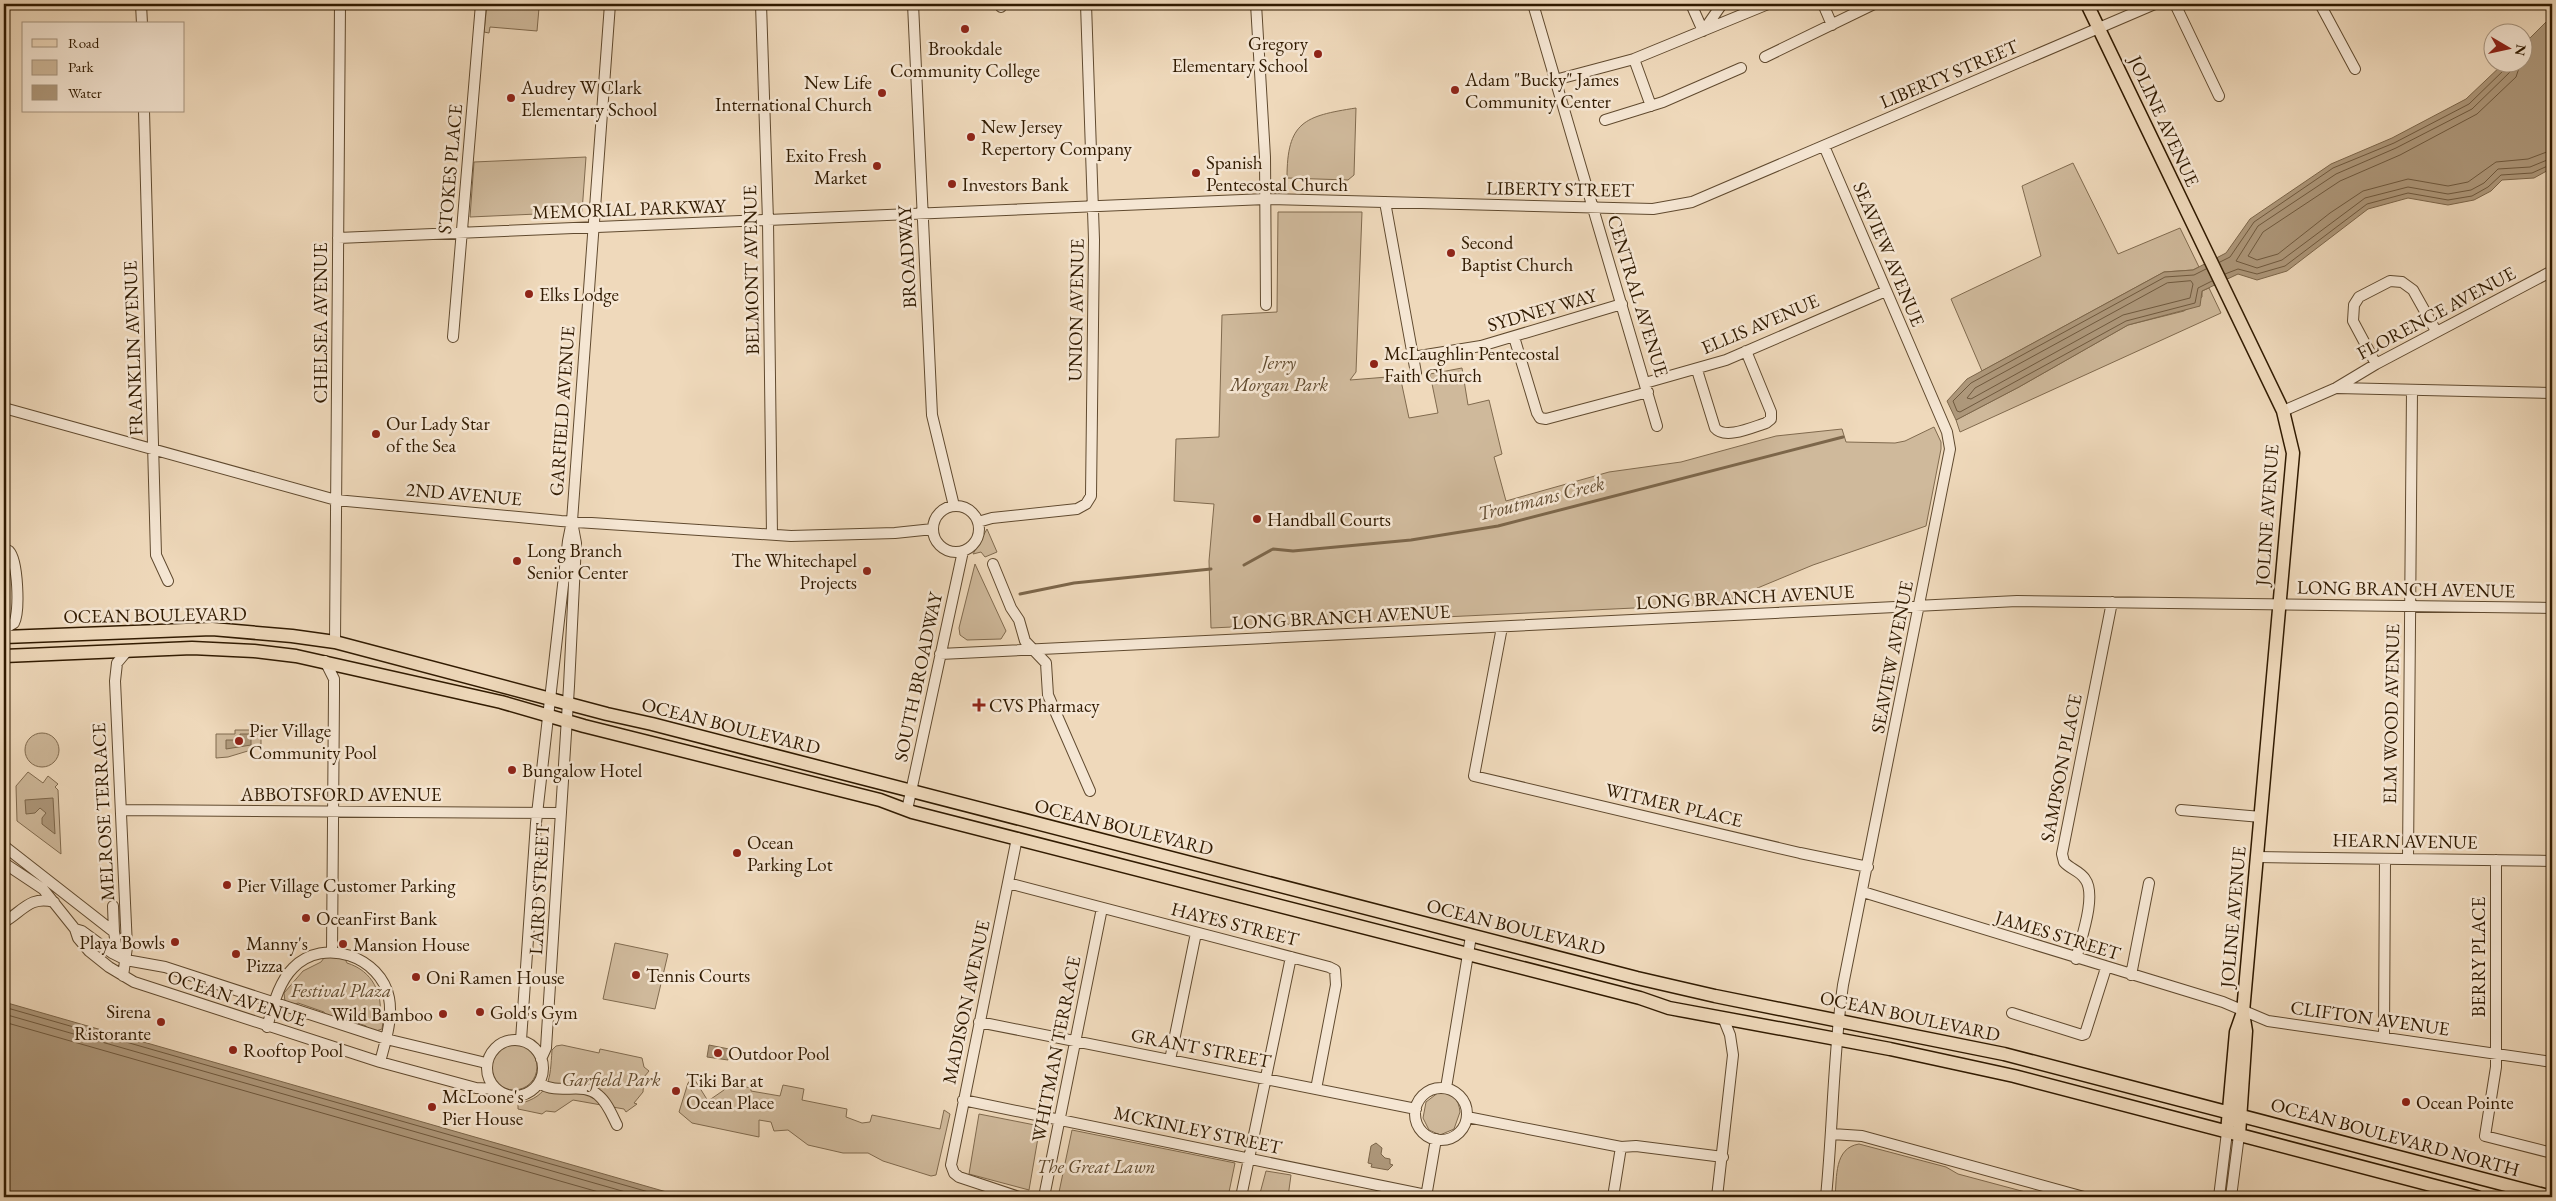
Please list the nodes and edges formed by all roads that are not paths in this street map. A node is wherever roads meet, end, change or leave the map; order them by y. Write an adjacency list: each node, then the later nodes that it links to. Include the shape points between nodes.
1 (141, 4): 19 (street)
2 (340, 4): 41 (street, CHELSEA AVENUE)
3 (481, 4): 40 (street, STOKES PLACE)
4 (610, 4): 39 (street, GARFIELD AVENUE)
5 (761, 4): 38 (street, BELMONT AVENUE)
6 (913, 4): 37 (street, BROADWAY)
7 (1086, 4): 35 (street, UNION AVENUE)
8 (1256, 4): 33 (street)
9 (1533, 4): 27 (street, CENTRAL AVENUE)
10 (1691, 4): 22 (street)
11 (1722, 4): 22 (street)
12 (1768, 4): 22 (street)
13 (1823, 4): 20 (street)
14 (1874, 4): 20 (street)
15 (2087, 4): 21 (main road, JOLINE AVENUE)
16 (2155, 4): 21 (street, LIBERTY STREET)
17 (2175, 4): 28 (street)
18 (2320, 4): 26 (street)
19 (142, 22)
20 (1832, 25): 23 (street)
21 (2098, 28): 32 (street, LIBERTY STREET); 59 (main road, JOLINE AVENUE)
22 (1703, 31): 24 (street)
23 (1765, 57)
24 (1634, 59): 27 (street); 29 (street)
25 (1741, 68): 29 (street)
26 (2354, 69)
27 (1555, 80): 36 (street, CENTRAL AVENUE)
28 (2219, 96)
29 (1651, 106): 31 (street)
30 (144, 112): 61 (street, FRANKLIN AVENUE)
31 (1605, 120)
32 (1824, 146): 36 (street, LIBERTY STREET, via 1684,204 1653,209); 43 (street, SEAVIEW AVENUE)
33 (1266, 199): 34 (street, LIBERTY STREET); 35 (street, LIBERTY STREET); 45 (street)
34 (1385, 202): 36 (street, LIBERTY STREET); 50 (street)
35 (1094, 206): 37 (street, LIBERTY STREET); 65 (street, UNION AVENUE, via 1091,496 1077,509)
36 (1593, 208): 44 (street, CENTRAL AVENUE)
37 (922, 214): 38 (street, MEMORIAL PARKWAY); 63 (street, BROADWAY, via 932,414)
38 (768, 221): 39 (street, MEMORIAL PARKWAY); 67 (street, BELMONT AVENUE)
39 (592, 228): 40 (street, MEMORIAL PARKWAY); 64 (street, GARFIELD AVENUE)
40 (462, 234): 41 (street, MEMORIAL PARKWAY); 47 (street, STOKES PLACE)
41 (338, 238): 62 (street, CHELSEA AVENUE)
42 (2552, 271): 46 (street, FLORENCE AVENUE)
43 (1886, 291): 49 (street, ELLIS AVENUE); 73 (street, SEAVIEW AVENUE, via 1947,432 1950,449)
44 (1622, 304): 48 (street, SYDNEY WAY); 54 (street, CENTRAL AVENUE)
45 (1266, 305)
46 (2436, 331): 51 (street, FLORENCE AVENUE); 51 (street, via 2407,284 2390,281 2366,293 2356,299 2353,321)
47 (453, 337)
48 (1514, 337): 50 (street, SYDNEY WAY); 54 (street, ELLIS AVENUE, via 1540,418 1546,419)
49 (1746, 351): 52 (street, ELLIS AVENUE); 52 (street, via 1771,412 1771,419 1766,423 1726,434 1718,432)
50 (1413, 357): 53 (street)
51 (2376, 364): 55 (street, FLORENCE AVENUE)
52 (1697, 370): 54 (street, ELLIS AVENUE)
53 (1416, 373)
54 (1646, 387): 60 (street, CENTRAL AVENUE)
55 (2336, 388): 56 (street); 59 (street, FLORENCE AVENUE)
56 (2412, 390): 57 (street); 75 (street, ELM WOOD AVENUE)
57 (2552, 393)
58 (4, 408): 61 (street, 2ND AVENUE)
59 (2283, 410): 74 (main road, JOLINE AVENUE, via 2293,453)
60 (1657, 426)
61 (154, 450): 62 (street, 2ND AVENUE); 71 (street, FRANKLIN AVENUE, via 156,555)
62 (336, 500): 64 (street, 2ND AVENUE); 80 (street, CHELSEA AVENUE)
63 (954, 506): 65 (street, via 971,511); 66 (street, via 941,511)
64 (572, 521): 67 (street, 2ND AVENUE); 86 (street, GARFIELD AVENUE); 87 (street, GARFIELD AVENUE, via 576,544)
65 (978, 522): 69 (street, via 974,543)
66 (933, 529): 67 (street, 2ND AVENUE, via 895,533); 69 (street, via 942,548)
67 (772, 535)
68 (4, 549): 78 (street, via 14,559 18,603 14,623)
69 (963, 551): 83 (street, SOUTH BROADWAY)
70 (993, 564): 81 (street, via 1019,620 1023,639)
71 (168, 581)
72 (2112, 602): 73 (street, LONG BRANCH AVENUE); 74 (street, LONG BRANCH AVENUE); 123 (street, SAMPSON PLACE, via 2062,854 2064,862 2085,878 2090,891)
73 (1920, 605): 77 (street, LONG BRANCH AVENUE); 107 (street, SEAVIEW AVENUE)
74 (2280, 605): 75 (street, LONG BRANCH AVENUE); 98 (main road, JOLINE AVENUE)
75 (2410, 606): 76 (street, LONG BRANCH AVENUE); 103 (street, ELM WOOD AVENUE)
76 (2552, 608)
77 (1502, 627): 81 (street, LONG BRANCH AVENUE); 107 (street, WITMER PLACE, via 1474,776)
78 (4, 629)
79 (4, 637): 80 (main road, OCEAN BOULEVARD, via 212,630)
80 (335, 642): 86 (main road, OCEAN BOULEVARD)
81 (1033, 650): 83 (street, LONG BRANCH AVENUE); 91 (street, via 1046,663 1048,695)
82 (127, 651): 84 (main road, OCEAN BOULEVARD); 85 (main road, OCEAN BOULEVARD, via 217,649 276,653); 92 (street, MELROSE TERRACE, via 115,668)
83 (940, 654): 90 (street, SOUTH BROADWAY)
84 (4, 656)
85 (324, 661): 88 (main road, OCEAN BOULEVARD); 95 (street, via 334,679)
86 (549, 698): 87 (main road, OCEAN BOULEVARD); 88 (street, GARFIELD AVENUE)
87 (568, 703): 89 (street, GARFIELD AVENUE); 90 (main road, OCEAN BOULEVARD)
88 (548, 715): 89 (main road, OCEAN BOULEVARD); 96 (street, LAIRD STREET)
89 (566, 720): 93 (main road, OCEAN BOULEVARD, via 880,800); 97 (street, LAIRD STREET)
90 (911, 791): 93 (street, SOUTH BROADWAY); 118 (main road, OCEAN BOULEVARD)
91 (1090, 791)
92 (120, 810): 95 (street, ABBOTSFORD AVENUE); 124 (street, MELROSE TERRACE)
93 (907, 810): 99 (main road, OCEAN BOULEVARD)
94 (2181, 810): 98 (street)
95 (332, 812): 96 (street, ABBOTSFORD AVENUE); 120 (street)
96 (537, 812): 97 (street, ABBOTSFORD AVENUE); 137 (street, LAIRD STREET)
97 (561, 813): 141 (street, LAIRD STREET, via 546,1048)
98 (2260, 818): 101 (main road, JOLINE AVENUE)
99 (1017, 838): 108 (street, MADISON AVENUE); 121 (main road, OCEAN BOULEVARD)
100 (4, 846): 116 (street)
101 (2258, 857): 102 (street, HEARN AVENUE); 129 (main road, JOLINE AVENUE)
102 (2385, 859): 103 (street, HEARN AVENUE); 135 (street)
103 (2408, 859): 104 (street, HEARN AVENUE)
104 (2496, 860): 105 (street, HEARN AVENUE); 140 (street, BERRY PLACE)
105 (2552, 861)
106 (4, 863): 111 (street, OCEAN AVENUE, via 38,884)
107 (1868, 867): 110 (street, SEAVIEW AVENUE)
108 (1008, 883): 113 (street, HAYES STREET); 133 (street, MADISON AVENUE)
109 (2149, 883): 126 (street)
110 (1863, 892): 123 (street, JAMES STREET); 132 (street, SEAVIEW AVENUE)
111 (54, 902): 114 (street, via 30,902); 115 (street, OCEAN AVENUE)
112 (113, 906): 116 (street)
113 (1102, 908): 117 (street, HAYES STREET); 139 (street, WHITMAN TERRACE)
114 (4, 922)
115 (75, 929): 124 (street, OCEAN AVENUE); 127 (street, OCEAN AVENUE, via 89,951)
116 (114, 932): 119 (street)
117 (1196, 933): 122 (street, HAYES STREET); 142 (street)
118 (1471, 936): 121 (street); 132 (main road, OCEAN BOULEVARD, via 1687,990)
119 (117, 950)
120 (332, 952): 128 (street, via 311,957 293,967); 136 (street, via 368,964 384,983 390,1008)
121 (1467, 954): 131 (main road, OCEAN BOULEVARD); 148 (street)
122 (1291, 957): 146 (street); 150 (street, HAYES STREET, via 1329,966 1337,975)
123 (2076, 959): 125 (street, JAMES STREET)
124 (126, 960): 127 (street, MELROSE TERRACE); 128 (street, OCEAN AVENUE, via 165,967)
125 (2106, 968): 126 (street, JAMES STREET); 130 (street, via 2088,1028 2082,1035)
126 (2131, 975): 129 (street, JAMES STREET, via 2223,1002)
127 (123, 976): 134 (street, OCEAN AVENUE, via 149,988)
128 (274, 1004): 134 (street); 136 (street, OCEAN AVENUE)
129 (2243, 1012): 135 (street, CLIFTON AVENUE, via 2268,1021); 153 (main road, JOLINE AVENUE, via 2246,1031)
130 (2012, 1014)
131 (1724, 1020): 138 (main road, OCEAN BOULEVARD); 162 (street, via 1733,1056)
132 (1838, 1020): 138 (street, SEAVIEW AVENUE); 153 (main road, OCEAN BOULEVARD, via 2004,1054)
133 (979, 1022): 139 (street, GRANT STREET); 151 (street, MADISON AVENUE)
134 (267, 1027): 143 (street, OCEAN AVENUE)
135 (2384, 1037): 140 (street, CLIFTON AVENUE)
136 (386, 1039): 143 (street); 145 (street, OCEAN AVENUE)
137 (520, 1040): 141 (street, via 534,1046); 145 (street, via 495,1047)
138 (1836, 1040): 157 (street, SEAVIEW AVENUE); 158 (main road, OCEAN BOULEVARD, via 2014,1076)
139 (1075, 1041): 142 (street, GRANT STREET); 155 (street, WHITMAN TERRACE)
140 (2495, 1054): 144 (street, CLIFTON AVENUE); 161 (street, via 2496,1067 2485,1136)
141 (542, 1059): 147 (street)
142 (1170, 1060): 146 (street, GRANT STREET)
143 (380, 1062): 149 (street, OCEAN AVENUE, via 476,1088)
144 (2552, 1062)
145 (486, 1063): 149 (street, via 486,1073)
146 (1266, 1079): 150 (street, GRANT STREET); 163 (street)
147 (539, 1082): 149 (street, OCEAN AVENUE, via 530,1092 516,1096); 156 (street, via 556,1090 585,1088 592,1091 602,1100)
148 (1446, 1088): 152 (street, via 1430,1090); 154 (street, via 1460,1096)
149 (496, 1089)
150 (1316, 1089): 152 (street, GRANT STREET)
151 (963, 1100): 155 (street, MCKINLEY STREET); 165 (street, MADISON AVENUE, via 951,1165 954,1173)
152 (1416, 1109): 159 (street, via 1420,1128)
153 (2235, 1114): 158 (main road, JOLINE AVENUE); 175 (main road, OCEAN BOULEVARD NORTH)
154 (1467, 1116): 159 (street, via 1465,1125 1453,1137); 160 (street)
155 (1060, 1120): 163 (street, MCKINLEY STREET); 166 (street, WHITMAN TERRACE)
156 (617, 1125)
157 (1832, 1134): 170 (street, SEAVIEW AVENUE); 171 (street, via 1862,1136)
158 (2233, 1134): 172 (street, JOLINE AVENUE); 173 (street, JOLINE AVENUE); 174 (main road, OCEAN BOULEVARD NORTH)
159 (1436, 1139): 164 (street)
160 (1621, 1147): 162 (street); 168 (street)
161 (2552, 1153)
162 (1723, 1157): 169 (street)
163 (1248, 1158): 164 (street, MCKINLEY STREET); 167 (street)
164 (1426, 1196)
165 (1019, 1197)
166 (1044, 1197)
167 (1241, 1197)
168 (1613, 1197)
169 (1718, 1197)
170 (1826, 1197)
171 (2084, 1197)
172 (2219, 1197)
173 (2231, 1197)
174 (2477, 1197)
175 (2552, 1197)

